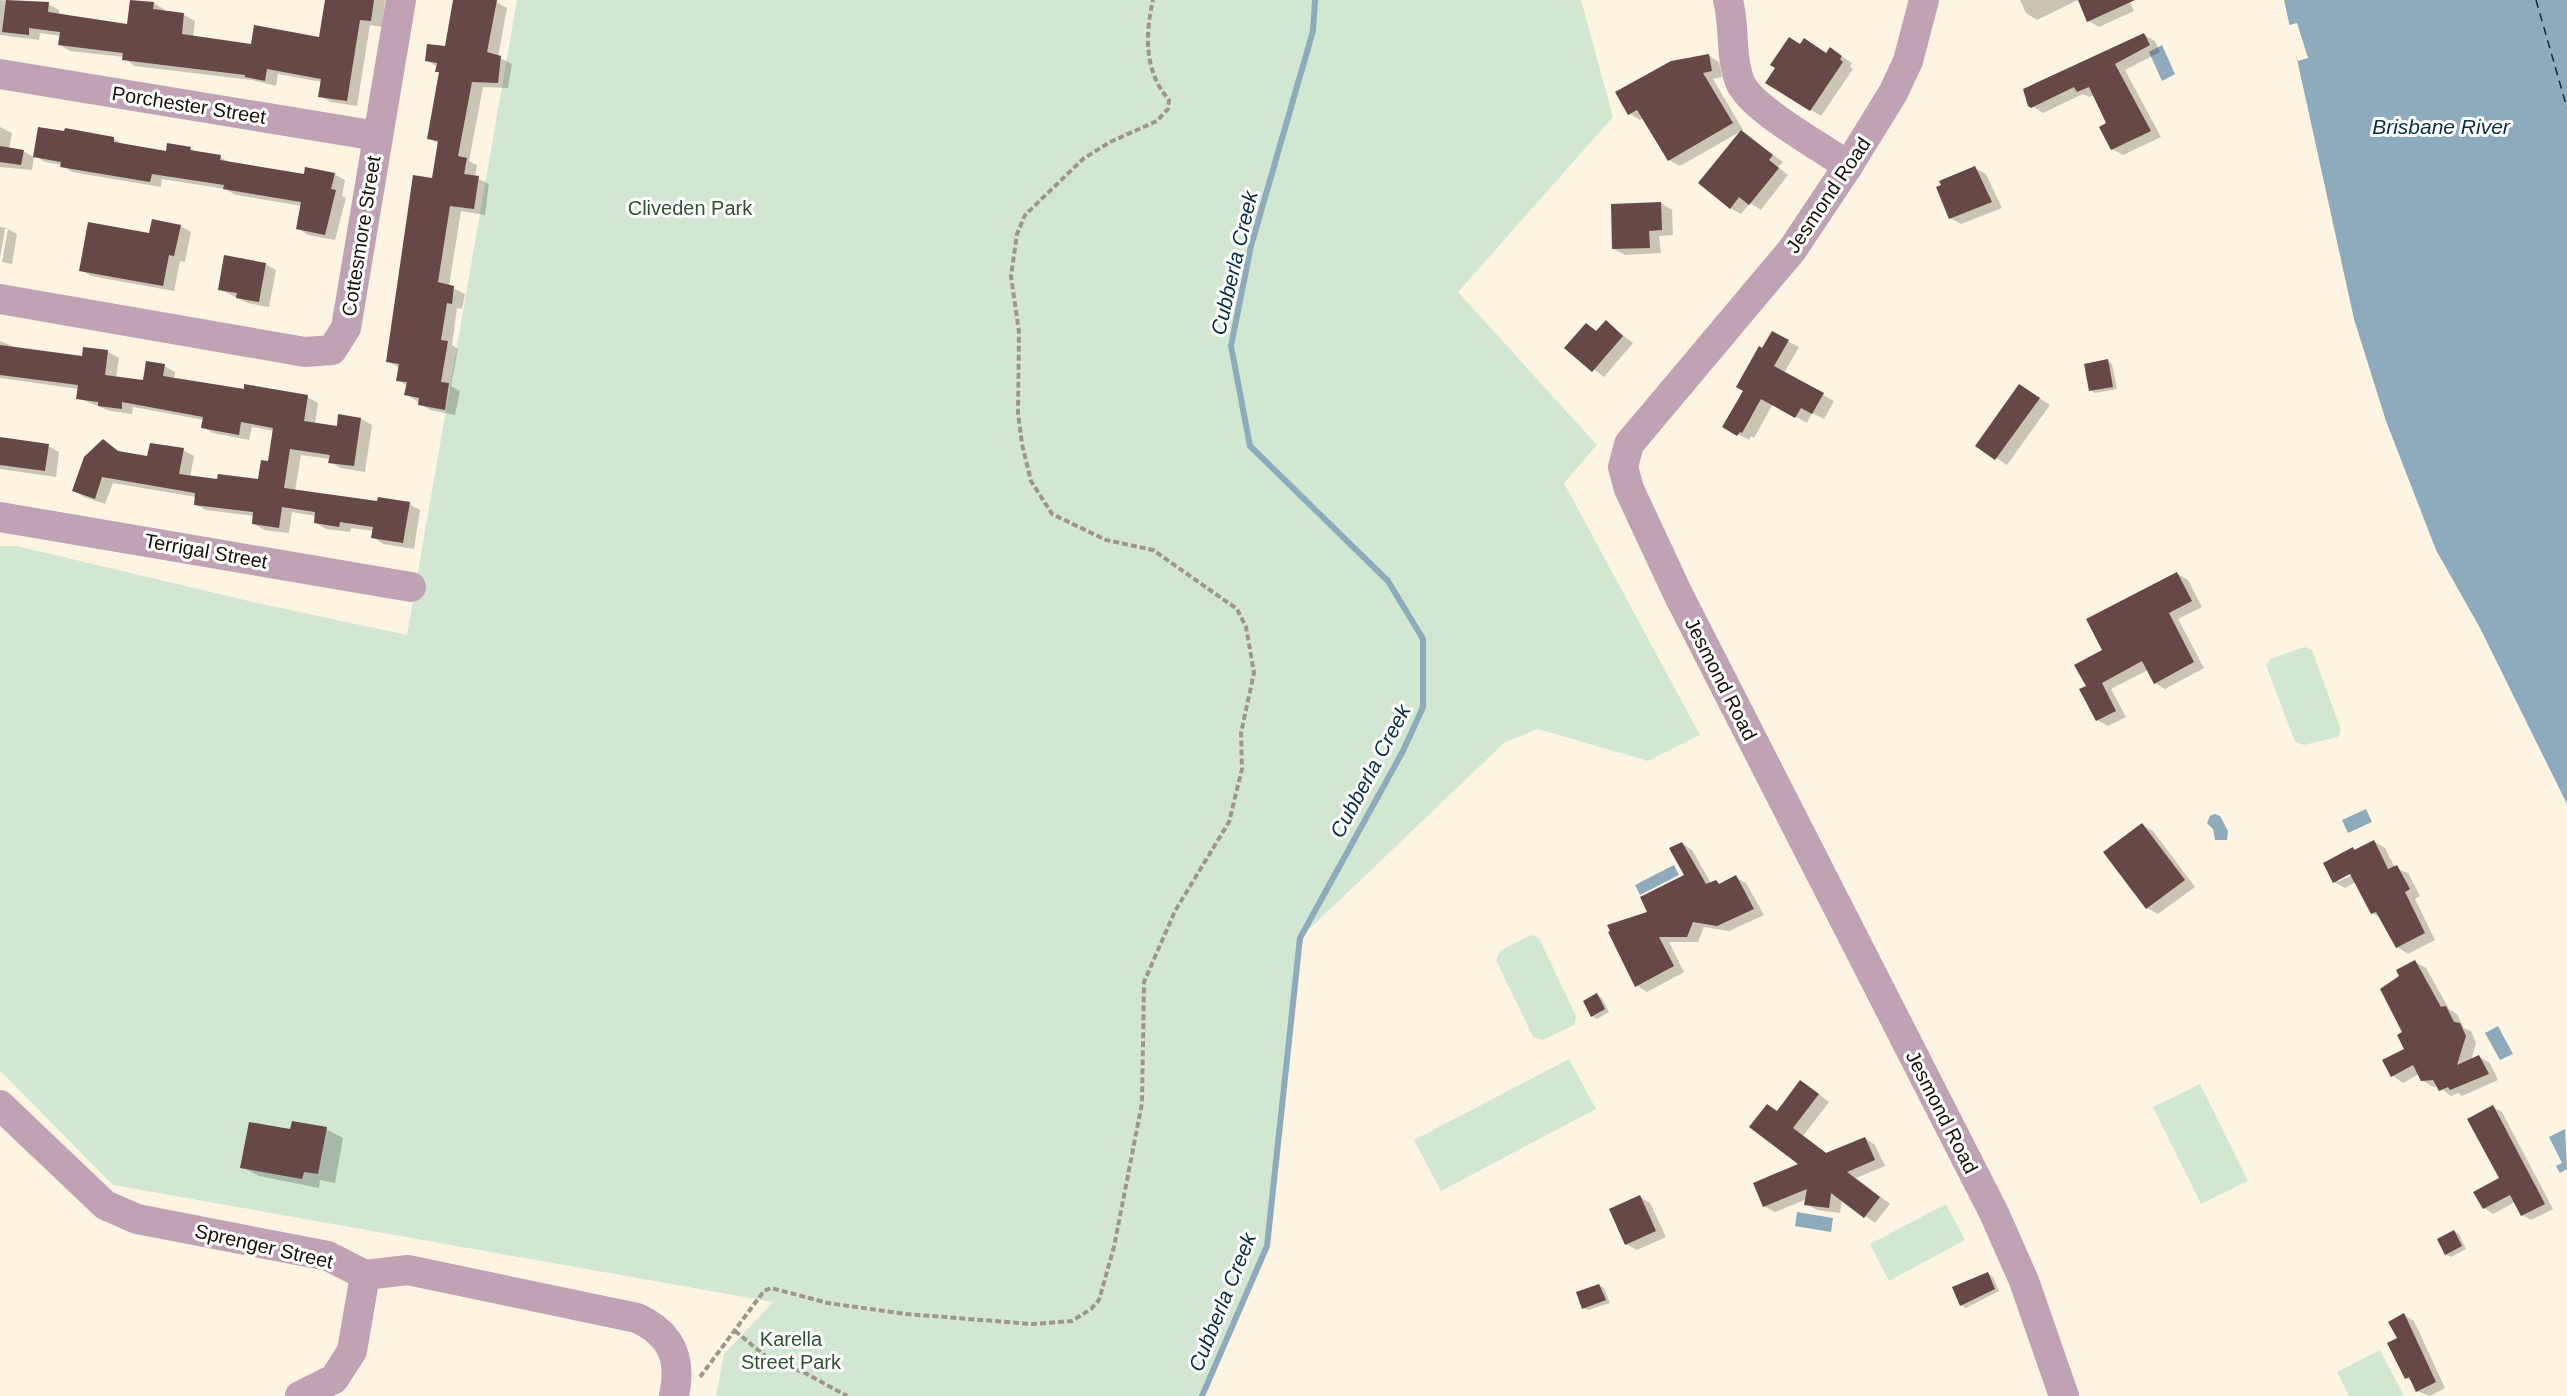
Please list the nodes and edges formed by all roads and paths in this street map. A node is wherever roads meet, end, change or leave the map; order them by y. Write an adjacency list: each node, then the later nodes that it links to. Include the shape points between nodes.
1 (401, 0): 6 (street, Cottesmore Street)
2 (1153, 0): 13 (path, via 1146,37 1155,79 1170,100 1168,109 1157,121 1083,159 1025,215 1017,234 1011,276 1019,332 1018,413 1031,481 1052,514 1106,540 1153,550 1237,609 1246,627 1254,673 1241,733 1242,769 1229,822 1175,910 1144,982 1142,1103 1114,1247 1099,1300 1072,1321 1032,1323 906,1314 828,1303 771,1288 764,1291)
3 (1728, 0): 7 (street, via 1737,69 1748,96)
4 (1924, 0): 7 (street, Jesmond Road, via 1920,25 1903,72)
5 (0, 74): 6 (street, Porchester Street)
6 (377, 136): 8 (street, Cottesmore Street, via 346,328 332,350 305,352)
7 (1848, 166): 17 (street, Jesmond Road, via 1792,250 1629,444 1623,467 1629,489 1675,588 1994,1213 2024,1281)
8 (0, 299)
9 (0, 517): 10 (street, Terrigal Street)
10 (411, 587)
11 (0, 1105): 12 (street, Sprenger Street, via 105,1205 137,1219 328,1256)
12 (365, 1275): 14 (street, via 408,1270 637,1318 656,1326 666,1336 677,1378); 15 (street, via 352,1351 334,1379)
13 (735, 1331): 14 (path, via 707,1370); 16 (path, via 769,1359)
14 (684, 1389)
15 (300, 1396)
16 (846, 1396)
17 (2064, 1396)

